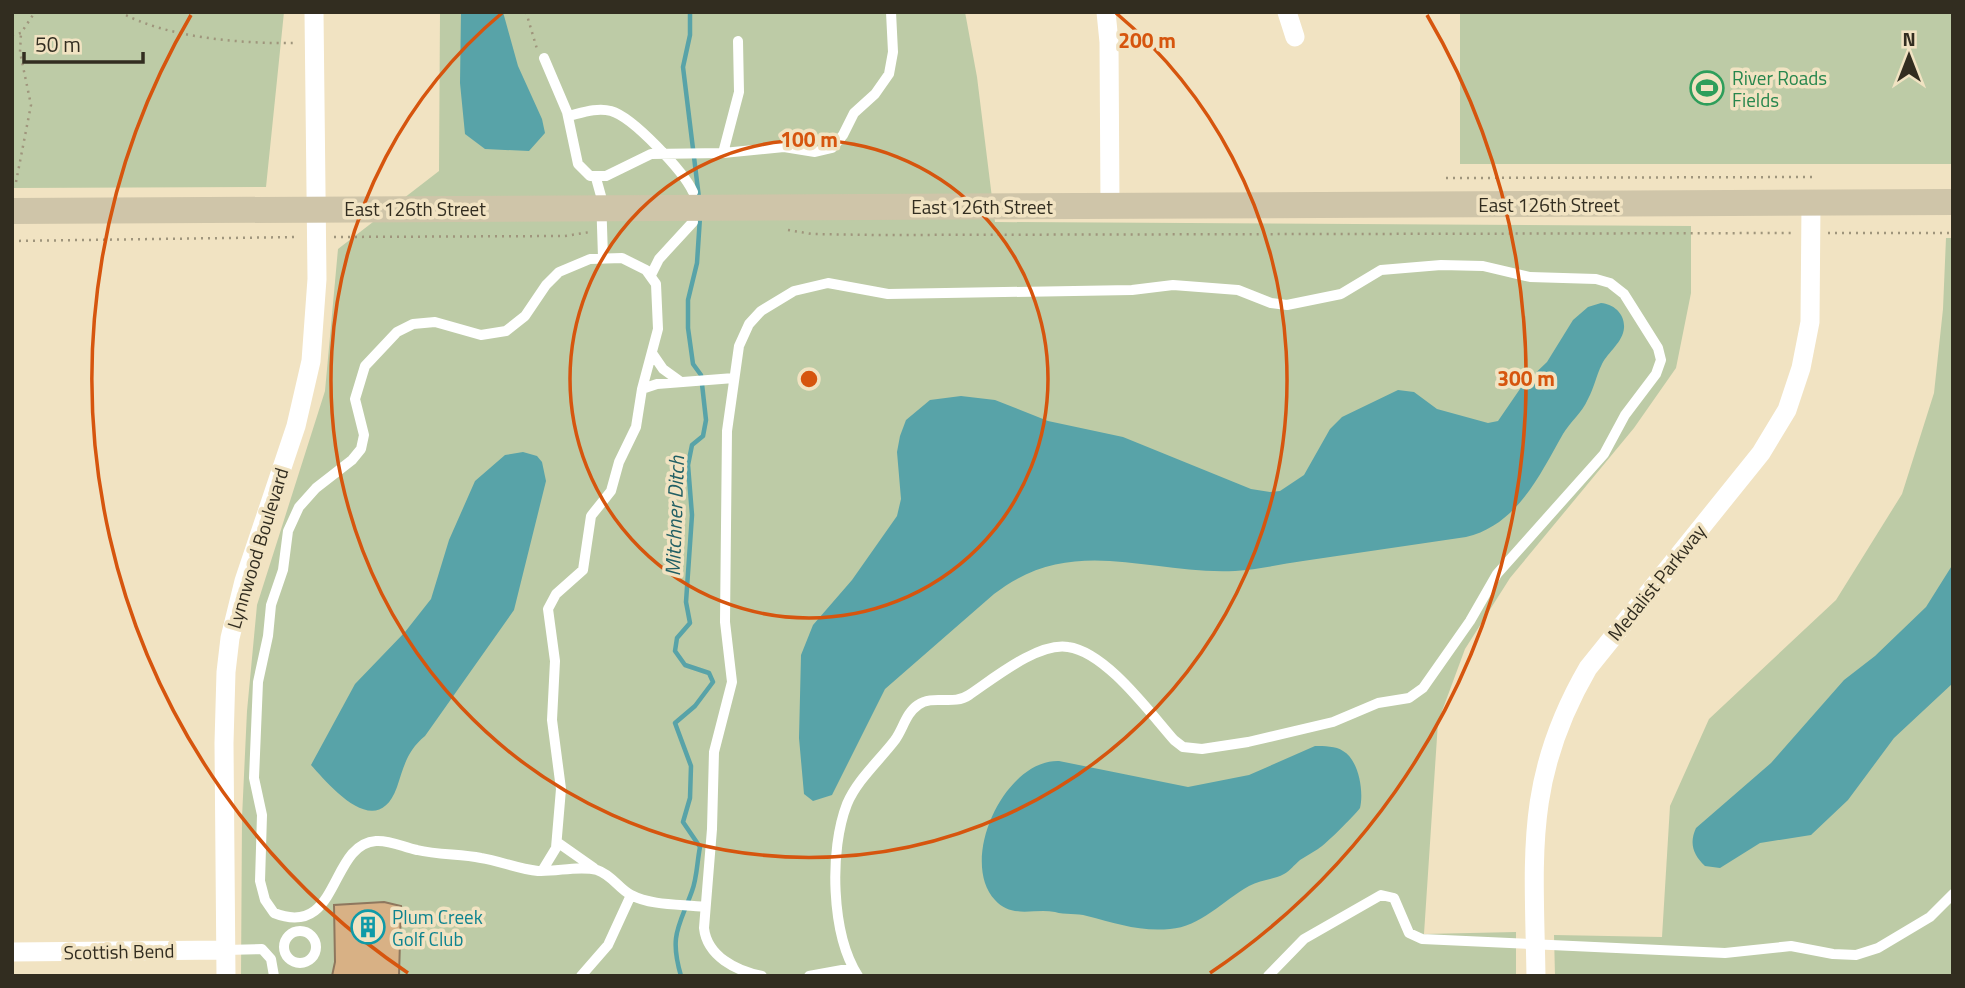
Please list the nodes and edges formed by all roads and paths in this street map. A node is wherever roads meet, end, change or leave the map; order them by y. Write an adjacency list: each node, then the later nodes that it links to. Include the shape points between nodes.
1 (34, 12): 8 (path)
2 (120, 12): 12 (path, via 149,24 240,44)
3 (314, 12): 25 (street, Lynnwood Boulevard)
4 (526, 12): 13 (path, via 532,40)
5 (891, 12): 16 (lane, via 889,74 854,113 838,143 815,152 784,147)
6 (1106, 12): 23 (street)
7 (1287, 12): 10 (street)
8 (21, 33): 9 (path); 19 (path, via 20,52 31,105)
9 (12, 36)
10 (1295, 37)
11 (738, 41): 16 (lane, via 739,92)
12 (296, 43)
13 (544, 58): 14 (lane)
14 (568, 116): 15 (lane, via 614,111); 17 (lane, via 578,164)
15 (661, 153): 16 (lane); 17 (lane); 21 (lane)
16 (723, 153)
17 (596, 178): 24 (lane)
18 (1446, 178): 20 (path)
19 (16, 182)
20 (1812, 190): 22 (street, East 126th Street); 23 (street, East 126th Street); 29 (street, Medalist Parkway)
21 (693, 192)
22 (1953, 202)
23 (1110, 206): 24 (street, East 126th Street)
24 (601, 207): 25 (street, East 126th Street); 31 (lane)
25 (315, 208): 26 (street, East 126th Street); 44 (street, Lynnwood Boulevard, via 317,279 311,361 296,426 244,581 226,672)
26 (12, 211)
27 (693, 222): 32 (lane, via 659,259)
28 (786, 229): 29 (path, via 876,235)
29 (1811, 233): 30 (path); 43 (street, Medalist Parkway, via 1808,335 1787,410 1761,453 1588,668 1552,741 1536,818)
30 (1953, 233)
31 (603, 257): 32 (lane, via 631,261); 39 (lane, via 559,272 525,317 506,331 481,335 418,322 397,332 373,355 355,389 361,449 299,507 288,531 258,682 254,778 262,815 260,881 274,913 293,918 322,905 351,854 368,842 385,841)
32 (651, 275): 33 (lane, via 659,305)
33 (652, 353): 35 (lane, via 663,369); 36 (lane)
34 (734, 378): 35 (lane); 42 (lane, via 725,470 725,622 731,690 714,752 712,829); 49 (lane, via 742,337 754,318 785,296 821,283 888,294 1132,290 1173,285 1238,290 1287,305 1340,294 1381,270 1441,265 1483,266 1530,278 1588,278 1610,283 1629,300 1660,354 1656,374 1625,415 1604,454 1497,574 1430,680 1409,698 1248,742 1188,748 1174,740 1106,668 1083,652 1060,646 1040,651 960,700 917,706 858,786 844,817 836,900)
35 (681, 382): 36 (lane)
36 (642, 389): 37 (lane, via 634,435 619,462 611,491 589,523 583,570 556,594 548,609 555,661 552,720 561,789)
37 (557, 842): 38 (lane); 39 (lane, via 555,855)
38 (597, 870): 39 (lane); 41 (lane)
39 (542, 871)
40 (1953, 894): 43 (lane, via 1930,917 1878,948 1856,955 1791,946 1724,953)
41 (631, 895): 42 (lane); 52 (lane, via 608,945)
42 (701, 907): 48 (lane, via 706,942)
43 (1535, 943): 56 (lane, via 1422,939 1409,933 1394,898 1381,895 1304,939); 57 (street, Medalist Parkway)
44 (225, 950): 45 (street, Scottish Bend); 47 (lane, via 262,949); 50 (street, Lynnwood Boulevard)
45 (12, 952)
46 (285, 953): 47 (lane)
47 (269, 956): 51 (lane)
48 (736, 967): 53 (lane); 54 (lane)
49 (856, 972): 55 (lane)
50 (226, 976)
51 (274, 976)
52 (581, 976)
53 (744, 976)
54 (762, 976)
55 (809, 976)
56 (1268, 976)
57 (1536, 976)

